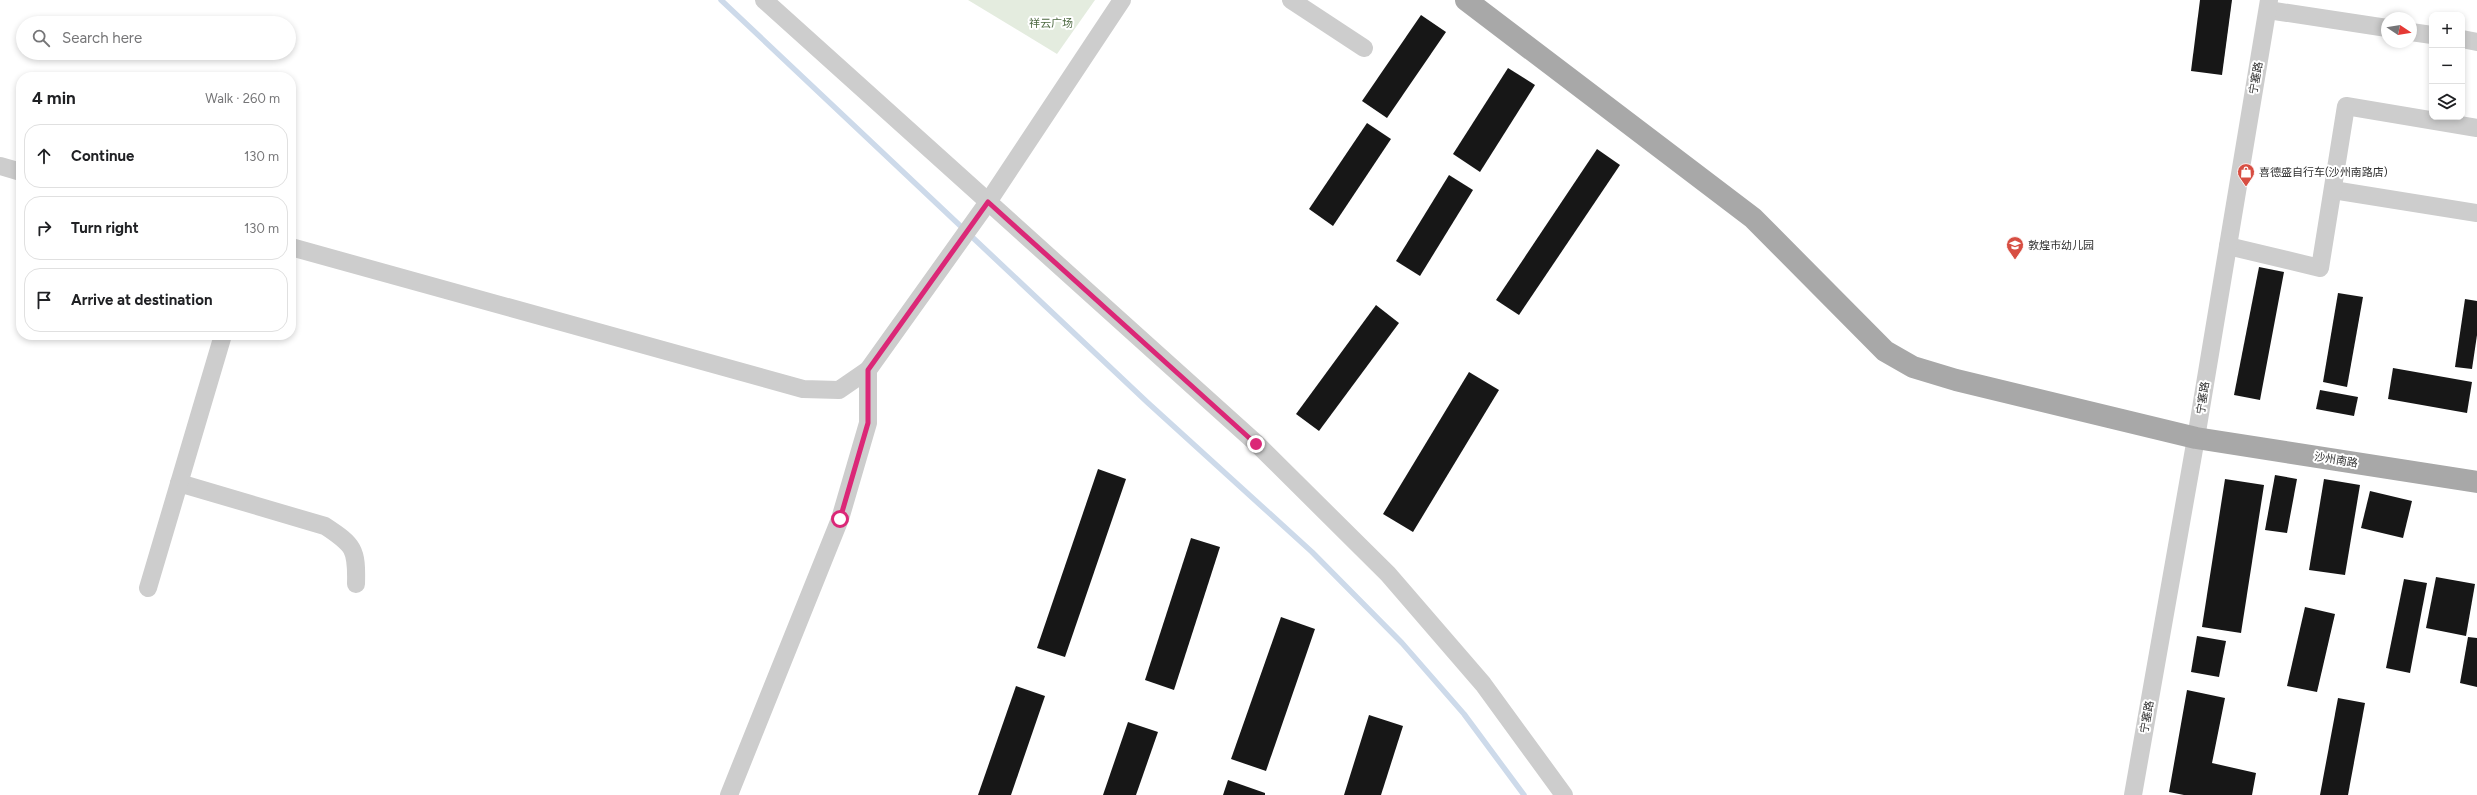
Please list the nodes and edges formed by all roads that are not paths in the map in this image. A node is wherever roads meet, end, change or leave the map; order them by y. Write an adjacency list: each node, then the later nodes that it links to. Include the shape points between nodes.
1 (764, 0): 16 (street)
2 (1122, 0): 16 (street)
3 (1292, 0): 11 (street)
4 (1466, 0): 22 (main road, 沙州南路, via 1754,218 1884,351 1913,367 1956,380)
5 (2269, 5): 6 (street); 18 (street, 宁塞路)
6 (2381, 27)
7 (2417, 33): 8 (street)
8 (2429, 35)
9 (2465, 40): 10 (street)
10 (2477, 42)
11 (1364, 48)
12 (2477, 128): 15 (street, via 2346,106)
13 (0, 166): 14 (street)
14 (16, 171)
15 (2333, 190): 17 (street); 18 (street, via 2320,268)
16 (988, 202): 21 (street); 28 (street, via 1256,444 1388,574 1483,684)
17 (2477, 213)
18 (2228, 246): 22 (street, 宁塞路)
19 (296, 248): 21 (street, via 803,389 839,390)
20 (222, 340): 24 (street)
21 (868, 370): 27 (street, via 868,423 840,519)
22 (2196, 438): 23 (main road, 沙州南路); 29 (street, 宁塞路)
23 (2477, 482)
24 (179, 484): 25 (street, via 325,526 346,539 357,559); 26 (street)
25 (356, 584)
26 (148, 588)
27 (729, 795)
28 (1564, 795)
29 (2133, 795)

